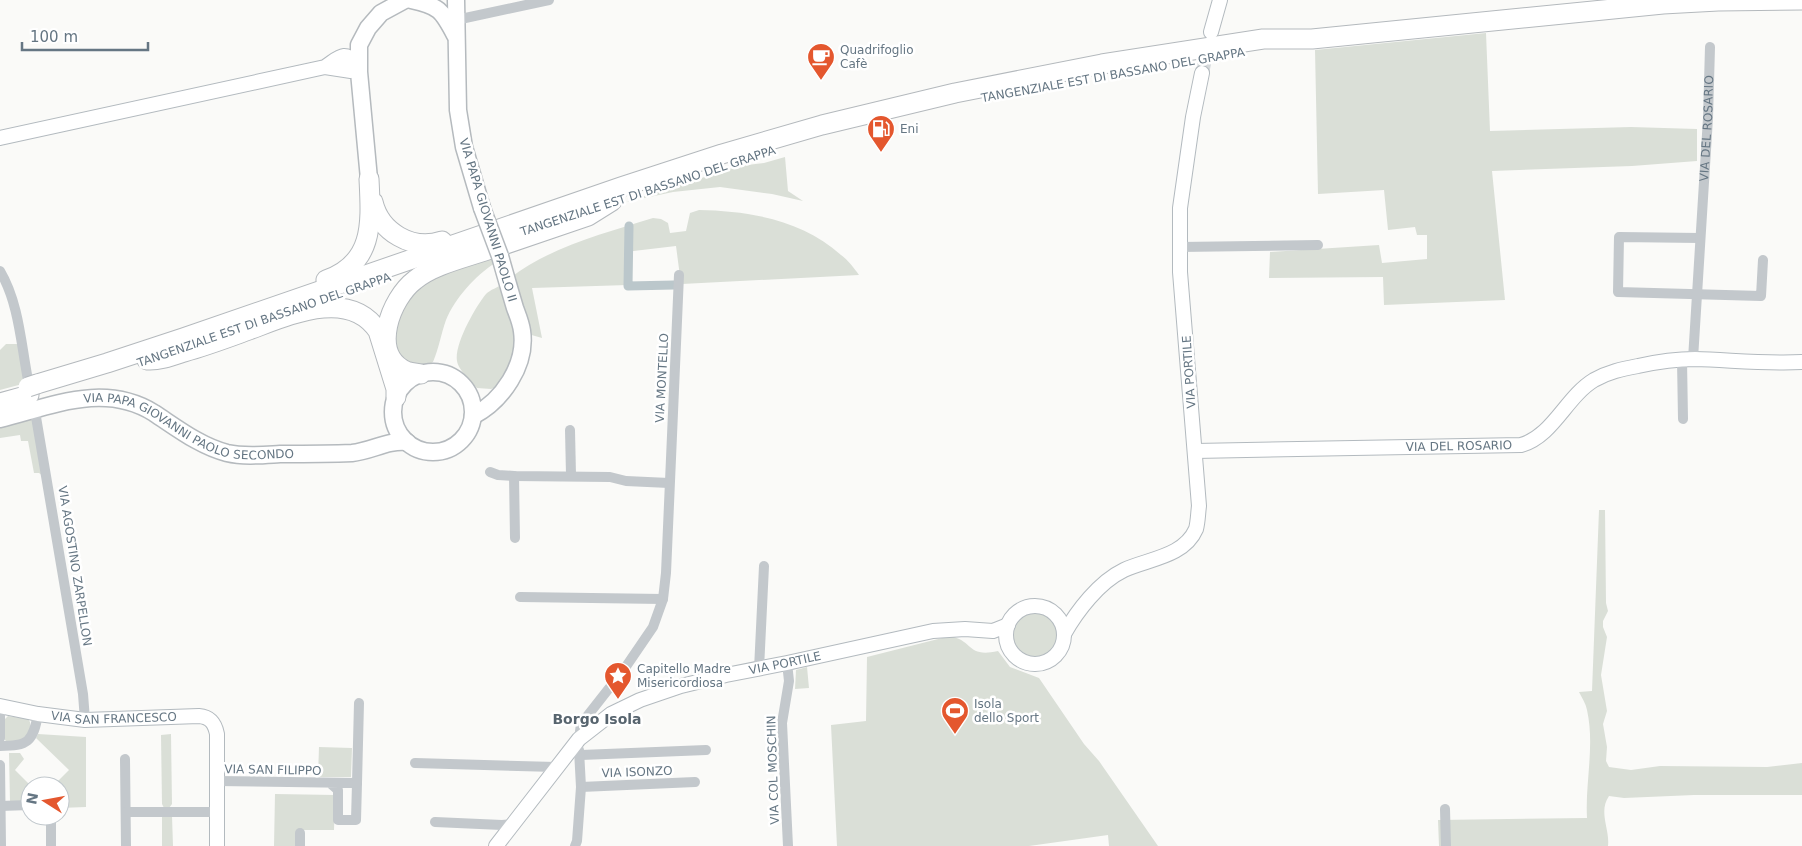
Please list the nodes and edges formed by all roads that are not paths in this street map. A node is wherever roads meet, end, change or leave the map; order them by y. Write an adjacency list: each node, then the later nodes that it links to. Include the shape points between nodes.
1 (405, 0): 12 (main road, via 386,9 368,28 359,45)
2 (411, 0): 9 (main road, via 430,4)
3 (456, 0): 9 (main road, VIA PAPA GIOVANNI PAOLO II)
4 (549, 0): 9 (street)
5 (1220, 0): 10 (street)
6 (1776, 0): 7 (highway, TANGENZIALE EST DI BASSANO DEL GRAPPA); 8 (highway); 16 (highway, TANGENZIALE EST DI BASSANO DEL GRAPPA, via 1663,4 1312,38 1263,39 1102,64 912,102 822,125 722,154)
7 (1802, 0)
8 (1802, 6)
9 (456, 28): 17 (main road, VIA PAPA GIOVANNI PAOLO II, via 456,80 464,146)
10 (1211, 32)
11 (1710, 46): 18 (street, VIA DEL ROSARIO)
12 (358, 63): 14 (street, via 351,71 325,67); 15 (main road)
13 (1202, 73): 20 (street, VIA PORTILE, via 1180,208)
14 (0, 138)
15 (369, 179): 17 (highway, via 378,218 400,238 433,243); 26 (highway, via 371,222 368,236 364,248 348,268 332,278 212,319)
16 (616, 194): 17 (highway, via 584,192); 21 (highway, via 588,216); 26 (highway, TANGENZIALE EST DI BASSANO DEL GRAPPA); 28 (highway, TANGENZIALE EST DI BASSANO DEL GRAPPA, via 325,301)
17 (487, 219): 21 (main road, VIA PAPA GIOVANNI PAOLO II, bridge)
18 (1700, 238): 25 (street, VIA DEL ROSARIO); 25 (street, via 1619,237 1618,292)
19 (1318, 245): 20 (street)
20 (1180, 247): 45 (street, VIA PORTILE)
21 (499, 250): 30 (highway, via 425,273 408,285 396,302 387,331 388,349 401,368); 31 (main road, VIA PAPA GIOVANNI PAOLO II, via 522,331 518,364)
22 (1763, 260): 25 (street, via 1761,296)
23 (0, 272): 32 (street, via 15,310)
24 (678, 275): 49 (street, VIA MONTELLO)
25 (1697, 294): 27 (street, VIA DEL ROSARIO)
26 (183, 338): 32 (highway, TANGENZIALE EST DI BASSANO DEL GRAPPA)
27 (1688, 359): 29 (street, VIA DEL ROSARIO); 41 (street); 45 (street, VIA DEL ROSARIO, via 1615,370 1594,381 1572,399 1550,426 1531,442 1521,445)
28 (147, 360): 32 (highway, TANGENZIALE EST DI BASSANO DEL GRAPPA); 35 (highway, via 214,343 307,310 334,307 352,310 367,318 378,331)
29 (1802, 362)
30 (421, 374): 33 (main road, via 434,372 450,376); 35 (main road, via 406,382)
31 (506, 387): 33 (main road, via 486,394); 37 (main road, VIA PAPA GIOVANNI PAOLO II, via 483,411)
32 (32, 388): 34 (highway, TANGENZIALE EST DI BASSANO DEL GRAPPA); 36 (highway, TANGENZIALE EST DI BASSANO DEL GRAPPA)
33 (466, 390): 37 (main road)
34 (0, 395)
35 (396, 397): 40 (main road)
36 (0, 403)
37 (473, 416): 43 (main road, VIA PAPA GIOVANNI PAOLO SECONDO, via 463,439 453,447 429,452)
38 (36, 417): 68 (street, VIA AGOSTINO ZARPELLON)
39 (0, 419): 44 (main road, VIA PAPA GIOVANNI PAOLO SECONDO, via 74,400 112,397 137,404 202,443 230,454 352,453)
40 (394, 419): 43 (main road, via 398,432); 44 (main road)
41 (1683, 419)
42 (570, 430): 48 (street)
43 (407, 442): 44 (main road, VIA PAPA GIOVANNI PAOLO SECONDO)
44 (379, 445)
45 (1195, 451): 54 (street, VIA PORTILE, via 1199,506 1192,535 1160,558 1124,570 1112,578)
46 (490, 472): 47 (street)
47 (514, 476): 48 (street); 50 (street)
48 (571, 476): 49 (street, via 610,476 626,481)
49 (669, 483): 53 (street, VIA MONTELLO)
50 (515, 538)
51 (764, 566): 61 (street)
52 (520, 597): 53 (street)
53 (663, 599): 62 (street, VIA MONTELLO, via 654,627)
54 (1081, 609): 55 (street, via 1073,615); 58 (street, VIA PORTILE)
55 (1055, 614): 56 (street, via 1043,607 1024,608 1011,618); 58 (street)
56 (1008, 626): 57 (street, VIA PORTILE); 59 (street)
57 (979, 631): 59 (street, VIA PORTILE); 60 (street, VIA PORTILE, via 933,631)
58 (1064, 634): 59 (street, via 1058,652 1043,663 1020,660)
59 (1008, 645)
60 (787, 663): 61 (street, VIA PORTILE); 98 (street, VIA COL MOSCHIN, via 789,681 782,723)
61 (759, 669): 67 (street, VIA PORTILE, via 681,686 640,700)
62 (602, 696): 65 (street, VIA MONTELLO); 67 (street)
63 (359, 703): 80 (street)
64 (0, 706): 66 (street, VIA SAN FRANCESCO); 69 (street)
65 (594, 707): 67 (street, via 597,716); 71 (street, VIA MONTELLO, via 581,724)
66 (38, 714): 68 (street, VIA SAN FRANCESCO); 70 (street, via 34,732 25,743)
67 (606, 717): 71 (street, VIA PORTILE)
68 (85, 720): 77 (street, VIA SAN FRANCESCO, via 205,717 213,723 217,734)
69 (0, 738)
70 (0, 746)
71 (579, 746): 72 (street); 76 (street, VIA PORTILE); 81 (street)
72 (706, 750)
73 (125, 759): 85 (street)
74 (416, 763): 76 (street)
75 (0, 766): 83 (street)
76 (556, 767): 88 (street, VIA PORTILE)
77 (217, 782): 79 (street, VIA SAN FILIPPO); 86 (street)
78 (695, 782): 81 (street, VIA ISONZO)
79 (330, 783): 80 (street, VIA SAN FILIPPO); 80 (street, VIA SAN FILIPPO, via 338,790 338,820 356,820)
80 (357, 783)
81 (581, 787): 97 (street)
82 (20, 805): 83 (street)
83 (0, 806): 91 (street)
84 (1445, 809): 99 (street)
85 (126, 812): 86 (street); 93 (street)
86 (217, 812): 94 (street)
87 (435, 822): 88 (street)
88 (512, 824): 96 (street, VIA PORTILE)
89 (51, 826): 92 (street)
90 (300, 833): 95 (street)
91 (1, 846)
92 (52, 846)
93 (126, 846)
94 (217, 846)
95 (300, 846)
96 (496, 846)
97 (575, 846)
98 (788, 846)
99 (1446, 846)

